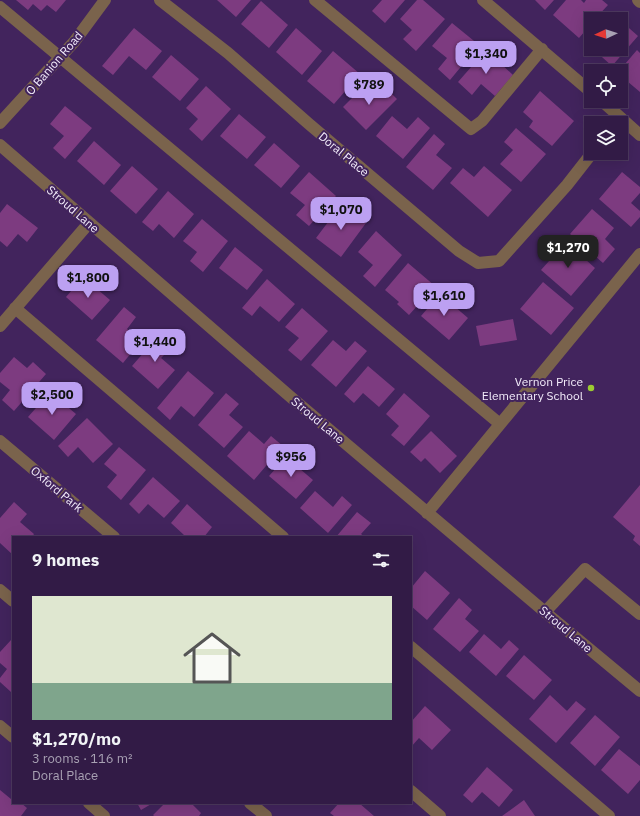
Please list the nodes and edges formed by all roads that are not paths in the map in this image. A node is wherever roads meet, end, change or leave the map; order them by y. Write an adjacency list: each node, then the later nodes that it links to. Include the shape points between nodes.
1 (105, 0): 7 (street, O Banion Road)
2 (160, 0): 15 (street, Doral Place, via 228,53 459,251 478,263 499,261)
3 (315, 0): 6 (street, via 471,129 482,121)
4 (483, 0): 6 (street)
5 (0, 7): 7 (street)
6 (542, 49): 8 (street)
7 (60, 57): 11 (street, O Banion Road); 20 (street)
8 (584, 86)
9 (608, 108): 10 (street)
10 (615, 116)
11 (0, 123)
12 (628, 126): 13 (street)
13 (640, 135)
14 (0, 145): 16 (street, Stroud Lane)
15 (587, 160)
16 (89, 223): 18 (street); 22 (street, Stroud Lane)
17 (640, 254): 20 (street)
18 (15, 308): 19 (street); 24 (street)
19 (0, 326)
20 (500, 424): 22 (street)
21 (0, 441): 23 (street, Oxford Park)
22 (427, 513): 27 (street, Stroud Lane)
23 (113, 536)
24 (282, 536)
25 (0, 590): 26 (street)
26 (12, 600)
27 (545, 612): 28 (street, via 585,569); 30 (street, Stroud Lane)
28 (640, 614)
29 (412, 648): 39 (street)
30 (640, 690)
31 (0, 726): 32 (street)
32 (12, 736)
33 (412, 792): 38 (street)
34 (90, 804): 36 (street)
35 (251, 804): 37 (street)
36 (104, 816)
37 (266, 816)
38 (440, 816)
39 (609, 816)

